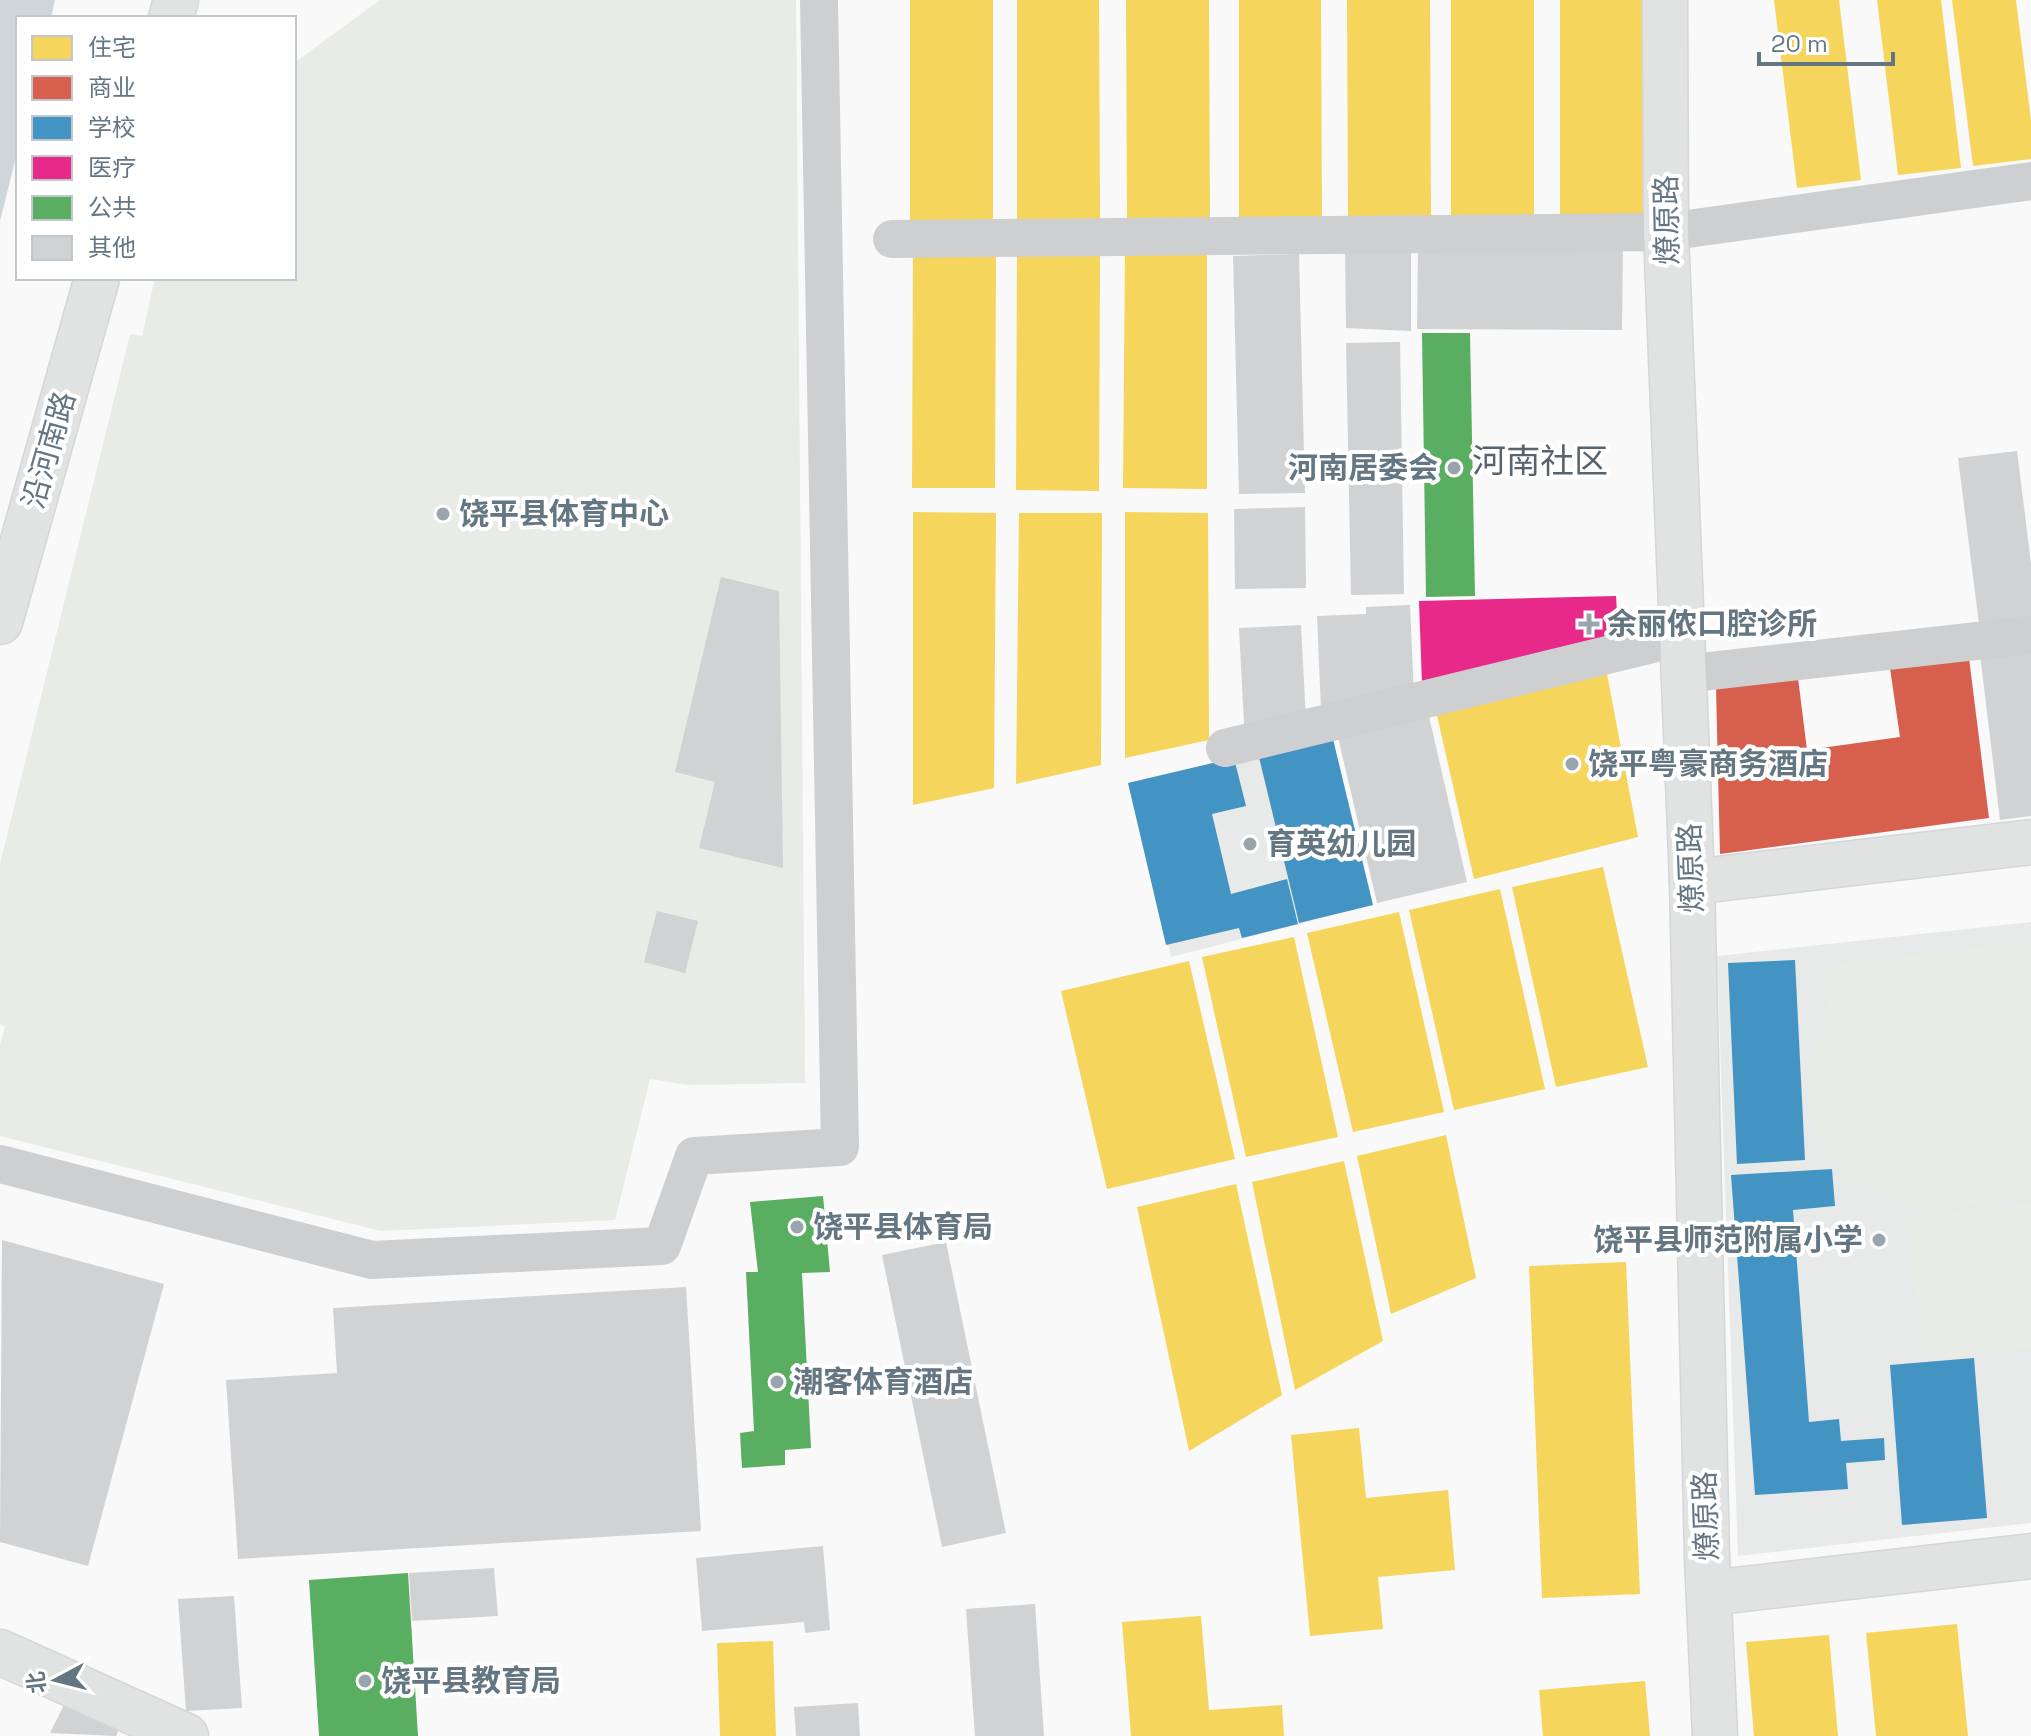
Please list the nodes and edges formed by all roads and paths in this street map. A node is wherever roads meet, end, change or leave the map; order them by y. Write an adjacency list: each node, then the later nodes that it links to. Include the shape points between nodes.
1 (819, 0): 13 (street, via 840,1147 694,1156 662,1246 372,1260)
2 (1665, 0): 4 (main road, 燎原路)
3 (2031, 181): 4 (street)
4 (1666, 232): 5 (street); 9 (main road, 燎原路)
5 (892, 239)
6 (96, 280): 7 (main road, 沿河南路)
7 (0, 622)
8 (2031, 635): 9 (street)
9 (1682, 655): 10 (street); 12 (main road, 燎原路)
10 (1225, 748)
11 (2031, 842): 12 (main road)
12 (1692, 882): 15 (main road, 燎原路)
13 (0, 1164)
14 (2031, 1556): 15 (main road)
15 (1709, 1593): 18 (main road, 燎原路)
16 (0, 1652): 17 (main road)
17 (186, 1736)
18 (1715, 1736)

